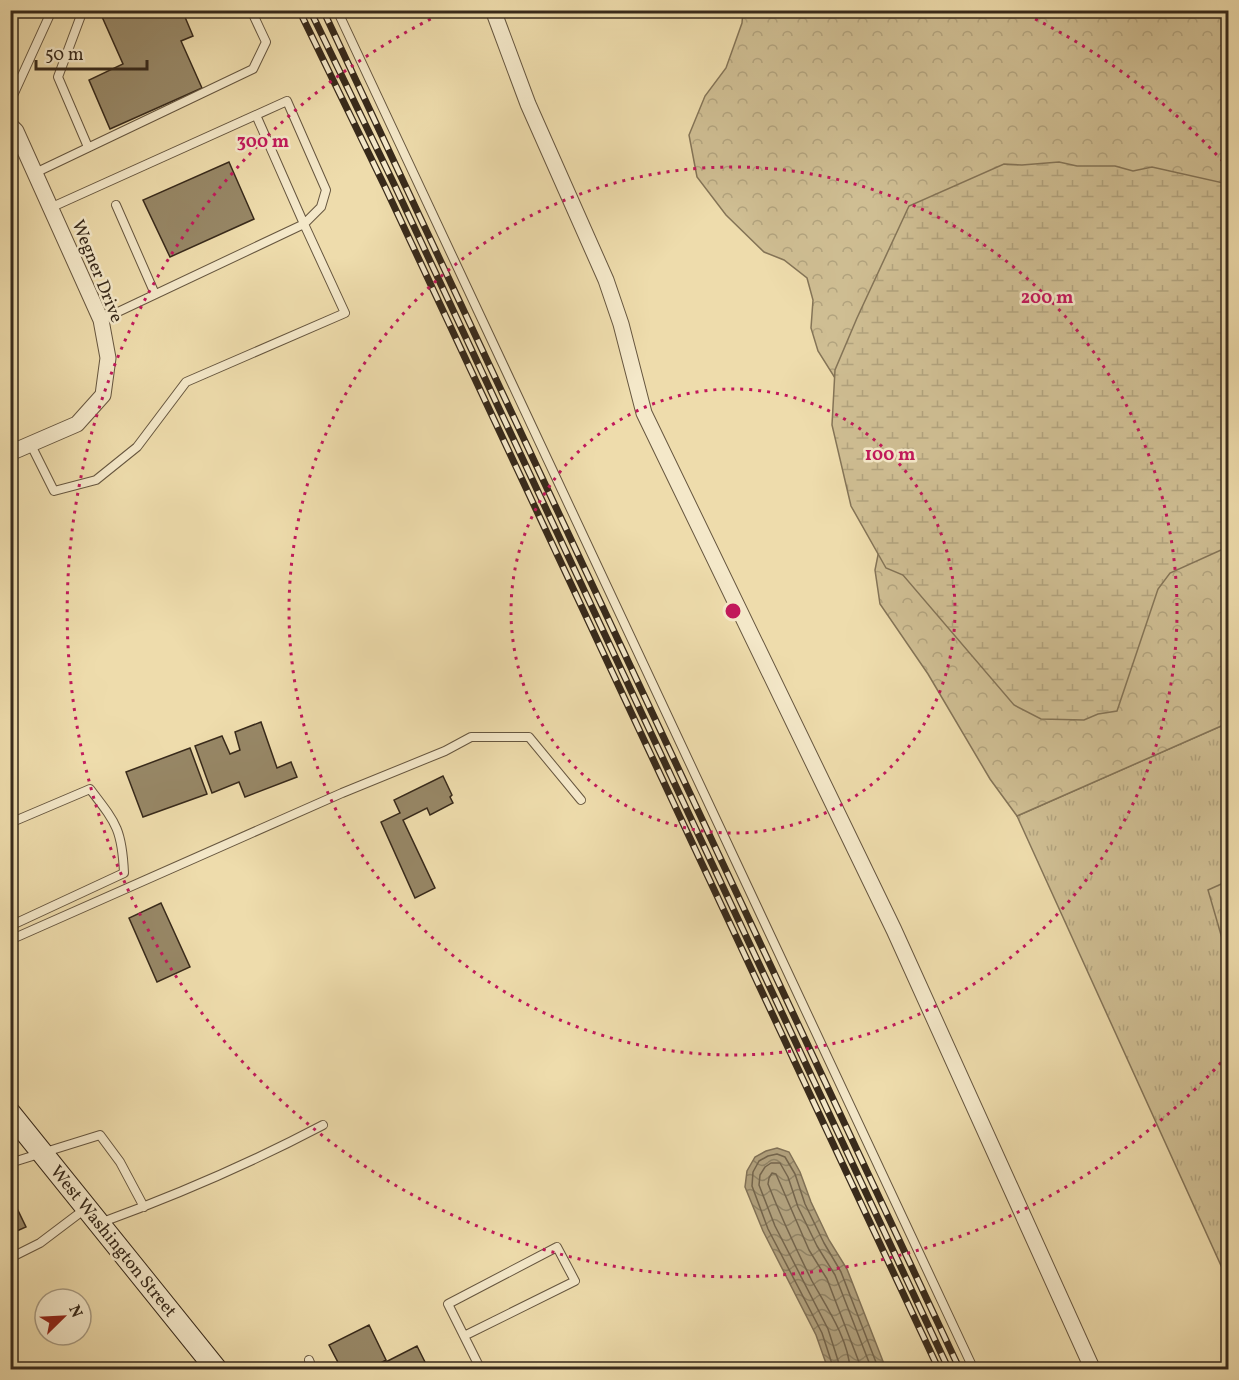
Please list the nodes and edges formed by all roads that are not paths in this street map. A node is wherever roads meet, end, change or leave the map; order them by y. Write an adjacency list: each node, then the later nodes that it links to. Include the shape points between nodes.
1 (52, 10): 6 (lane)
2 (83, 10): 9 (lane, via 58,77)
3 (251, 10): 9 (lane, via 266,42 253,69)
4 (338, 10): 34 (lane)
5 (493, 10): 35 (street, via 528,104 606,280 644,413 894,930)
6 (10, 102)
7 (256, 116): 12 (lane); 13 (lane); 13 (lane, via 286,101 326,190 321,207)
8 (13, 128): 10 (street, Wegner Drive)
9 (88, 147): 10 (lane)
10 (35, 172): 12 (street, Wegner Drive)
11 (116, 205): 14 (lane)
12 (50, 208): 15 (street, Wegner Drive)
13 (304, 224): 14 (lane); 16 (lane, via 345,313 186,382 137,447 96,480 54,491)
14 (155, 294): 15 (lane)
15 (101, 320): 16 (street, Wegner Drive, via 108,358 103,395 77,424)
16 (30, 443): 17 (street, Wegner Drive)
17 (10, 453)
18 (581, 800): 21 (lane, via 529,737 471,737)
19 (10, 823): 20 (lane, via 90,789 116,823 123,845 124,873)
20 (10, 926)
21 (10, 940)
22 (10, 1113): 24 (main road, West Washington Street)
23 (324, 1125): 26 (lane, via 261,1158)
24 (43, 1154): 25 (lane); 26 (lane, via 100,1135); 27 (main road, West Washington Street)
25 (10, 1163)
26 (144, 1207): 27 (lane)
27 (93, 1216): 28 (lane); 31 (main road, West Washington Street)
28 (10, 1258)
29 (464, 1336): 29 (lane, via 575,1281 557,1247 448,1304); 33 (lane)
30 (309, 1360): 32 (lane)
31 (217, 1370)
32 (314, 1370)
33 (481, 1370)
34 (974, 1370)
35 (1093, 1370)

